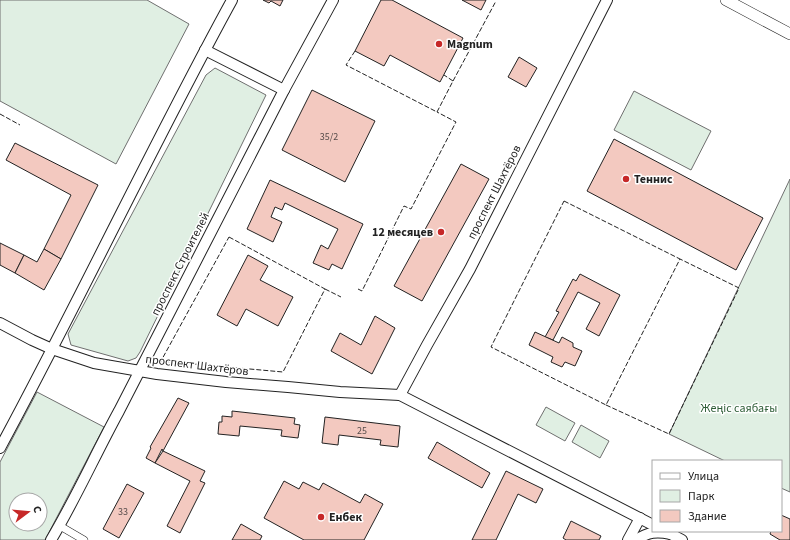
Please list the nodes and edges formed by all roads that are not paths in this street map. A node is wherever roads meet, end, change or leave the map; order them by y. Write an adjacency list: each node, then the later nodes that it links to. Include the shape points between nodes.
1 (232, 0): 7 (main road)
2 (333, 0): 8 (main road, проспект Строителей)
3 (608, 0): 12 (main road, проспект Шахтёров, via 470,269)
4 (726, 0): 5 (main road)
5 (742, 4): 6 (main road)
6 (790, 34)
7 (205, 50): 8 (main road); 10 (main road)
8 (284, 90): 11 (main road, проспект Строителей)
9 (0, 323): 10 (main road, проспект Шахтёров)
10 (52, 349): 11 (main road, проспект Шахтёров, via 94,363); 13 (main road)
11 (139, 371): 12 (main road, проспект Шахтёров, via 226,382); 16 (main road, проспект Строителей)
12 (400, 395): 14 (main road, проспект Шахтёров)
13 (0, 448)
14 (640, 518): 15 (main road, проспект Шахтёров); 20 (main road)
15 (652, 524)
16 (60, 526): 18 (main road, проспект Строителей); 19 (street)
17 (668, 532): 21 (main road, via 651,533); 22 (main road)
18 (52, 540)
19 (84, 540)
20 (628, 540)
21 (636, 540)
22 (682, 540)

